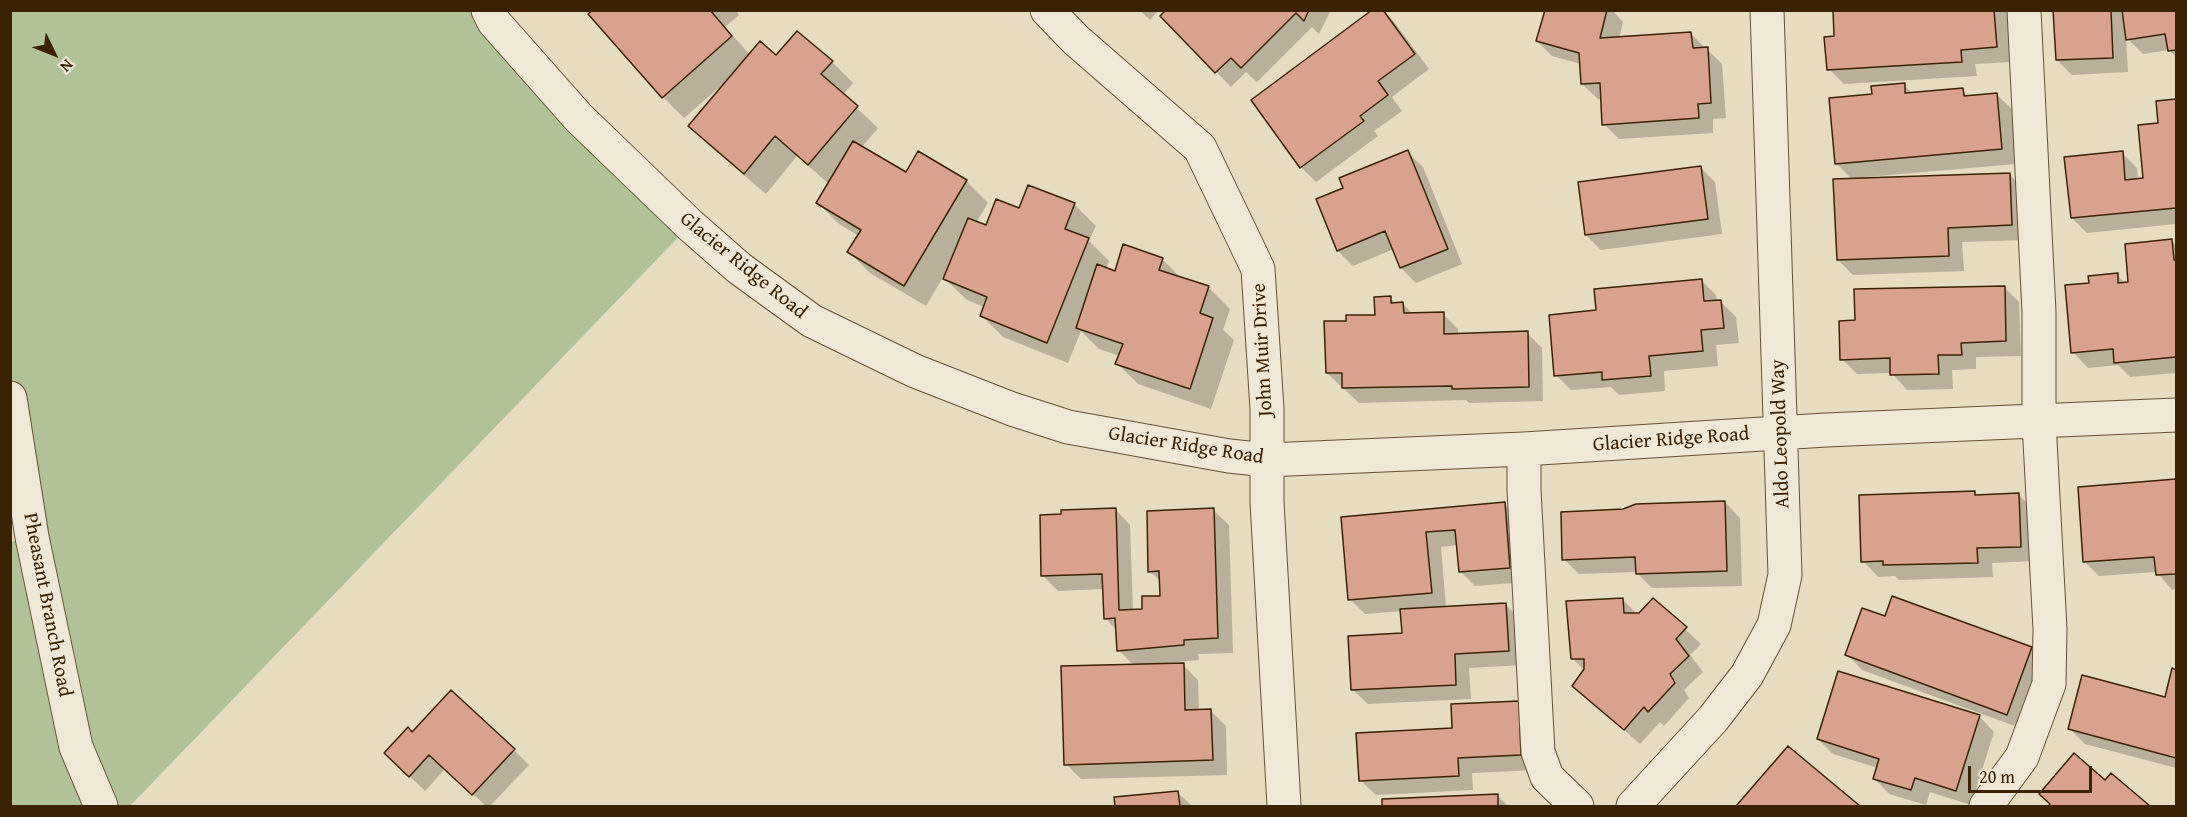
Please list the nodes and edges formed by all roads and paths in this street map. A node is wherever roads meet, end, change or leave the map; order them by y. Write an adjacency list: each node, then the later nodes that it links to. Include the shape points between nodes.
1 (488, 10): 10 (street, Glacier Ridge Road, via 494,22 579,118 690,225 739,268 812,321 915,371 1068,428)
2 (1047, 10): 10 (street, John Muir Drive, via 1200,148 1258,269)
3 (1767, 10): 8 (street, Aldo Leopold Way)
4 (2024, 10): 7 (street, via 2039,312)
5 (10, 398): 11 (street, Pheasant Branch Road, via 32,537 76,747)
6 (2176, 415): 7 (street, Glacier Ridge Road)
7 (2039, 422): 8 (street, Glacier Ridge Road); 15 (street, via 2050,629 2049,684 2022,757)
8 (1781, 433): 9 (street, Glacier Ridge Road); 14 (street, Aldo Leopold Way, via 1785,575 1774,625 1748,675)
9 (1524, 448): 10 (street, Glacier Ridge Road); 13 (street, via 1538,752 1547,777)
10 (1267, 460): 12 (street, John Muir Drive)
11 (101, 807)
12 (1284, 807)
13 (1577, 807)
14 (1633, 807)
15 (1986, 807)

